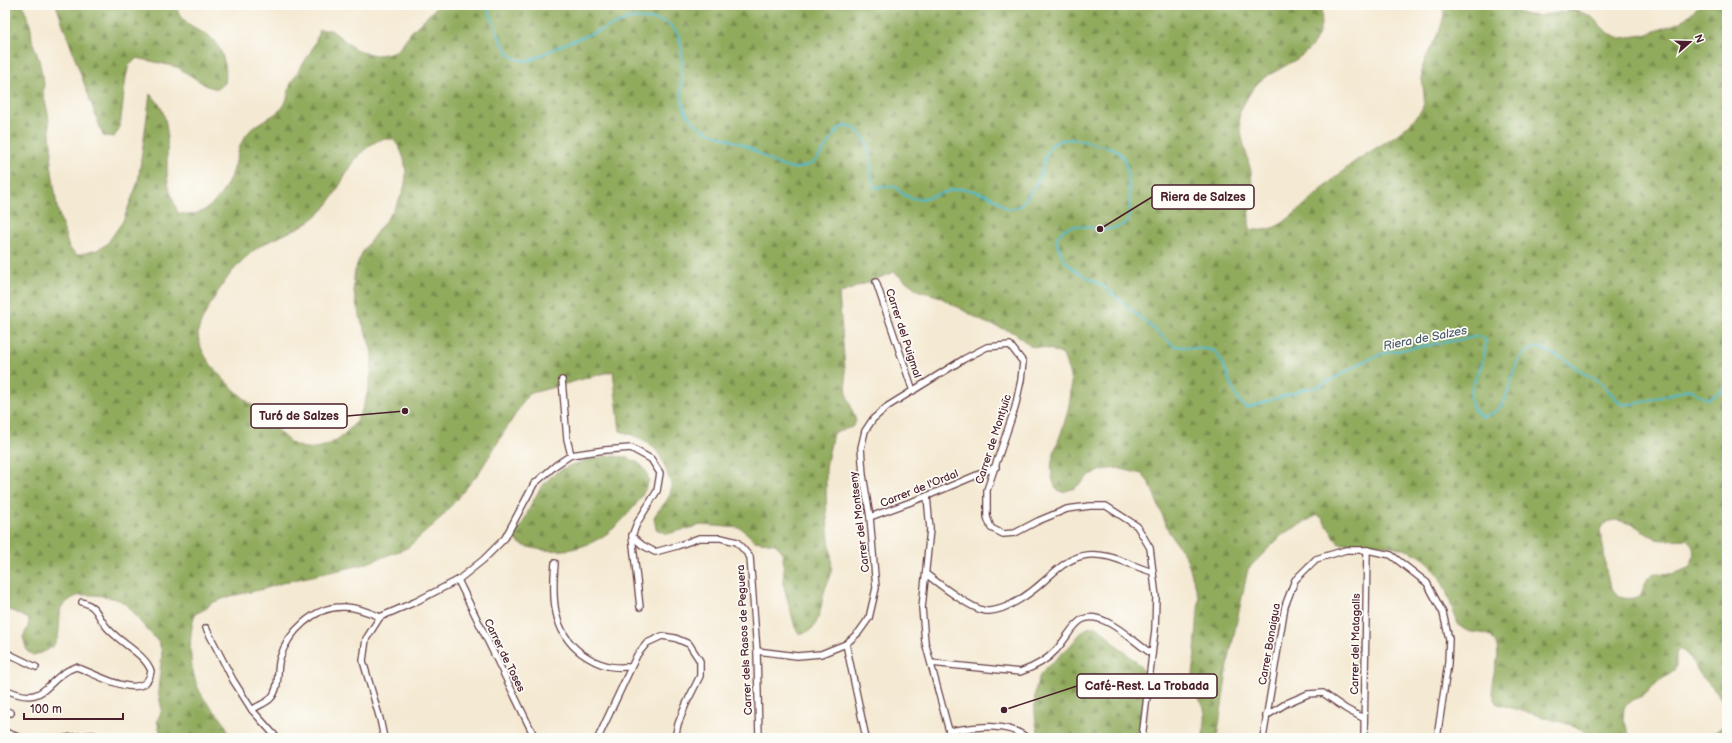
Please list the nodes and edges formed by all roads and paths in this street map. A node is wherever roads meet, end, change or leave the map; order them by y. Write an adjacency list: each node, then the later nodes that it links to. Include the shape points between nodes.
1 (876, 282): 3 (street, Carrer del Puigmal)
2 (562, 380): 4 (street, via 567,439)
3 (912, 391): 5 (street, Carrer de Montjuïc, via 987,348 1010,345 1023,362 1021,380); 7 (street, Carrer del Montseny, via 888,406 873,419 865,431 861,448)
4 (571, 455): 8 (street, via 631,448 651,459 660,473 657,491); 13 (street, via 534,484 505,538)
5 (996, 467): 6 (street, Carrer de l'Ordal); 11 (street, Carrer de Montjuïc, via 987,490 987,517 990,528 1003,534 1015,533 1067,509 1106,506 1137,526 1150,548)
6 (927, 496): 7 (street, Carrer de l'Ordal); 12 (street, via 930,529)
7 (870, 517): 18 (street, Carrer del Montseny, via 876,588 869,618 860,632)
8 (632, 536): 15 (street); 19 (street, Carrer dels Rasos de Peguera, via 654,552 699,538 721,538 737,542 750,557)
9 (1367, 550): 27 (street, Carrer Bonaigua, via 1346,550 1316,559 1295,580 1285,606); 28 (street, Carrer del Matagalls); 46 (street, Carrer Bonaigua, via 1391,555 1407,566 1427,583 1443,613 1449,639 1448,663)
10 (555, 563): 24 (street, via 553,587 560,629 572,646 588,658 608,666)
11 (1153, 572): 12 (street, via 1110,557 1082,556 1060,567 1013,604 988,612 972,606); 21 (street, Carrer de Montjuïc, via 1156,597)
12 (926, 574): 22 (street, via 922,608 925,642)
13 (458, 580): 16 (street); 36 (street, Carrer de Toses)
14 (82, 602): 25 (street, via 94,607 112,634 146,662 151,671 147,681 141,686 130,687 76,667 33,696 22,696)
15 (640, 607)
16 (380, 617): 26 (street, via 342,607 319,612 300,626 286,643 279,660 276,688 270,699); 35 (street, via 366,639 363,661)
17 (206, 628): 26 (street)
18 (846, 644): 19 (street, Carrer del Montseny, via 821,654 811,655 797,656); 40 (street)
19 (757, 651): 39 (street, Carrer dels Rasos de Peguera)
20 (5, 652): 23 (street)
21 (1152, 654): 22 (street, via 1107,622 1091,616 1080,620 1049,656 1032,668 1020,672); 43 (street, Carrer de Montjuïc)
22 (931, 663): 29 (street)
23 (36, 667)
24 (630, 667): 37 (street); 38 (street, via 647,643 662,636 676,638 688,644 700,661 700,676 686,704)
25 (5, 689)
26 (252, 710): 34 (street)
27 (1266, 716): 28 (street, via 1308,694 1323,693 1346,710); 44 (street, Carrer Bonaigua)
28 (1363, 718): 45 (street, Carrer del Matagalls)
29 (949, 731): 41 (street); 42 (street, via 1003,728 1020,731)
30 (5, 732): 31 (street)
31 (21, 738)
32 (66, 738): 33 (street, via 93,735)
33 (104, 738)
34 (277, 738)
35 (384, 738)
36 (535, 738)
37 (598, 738)
38 (675, 738)
39 (759, 738)
40 (866, 738)
41 (948, 738)
42 (1027, 738)
43 (1142, 738)
44 (1263, 738)
45 (1364, 738)
46 (1437, 738)

